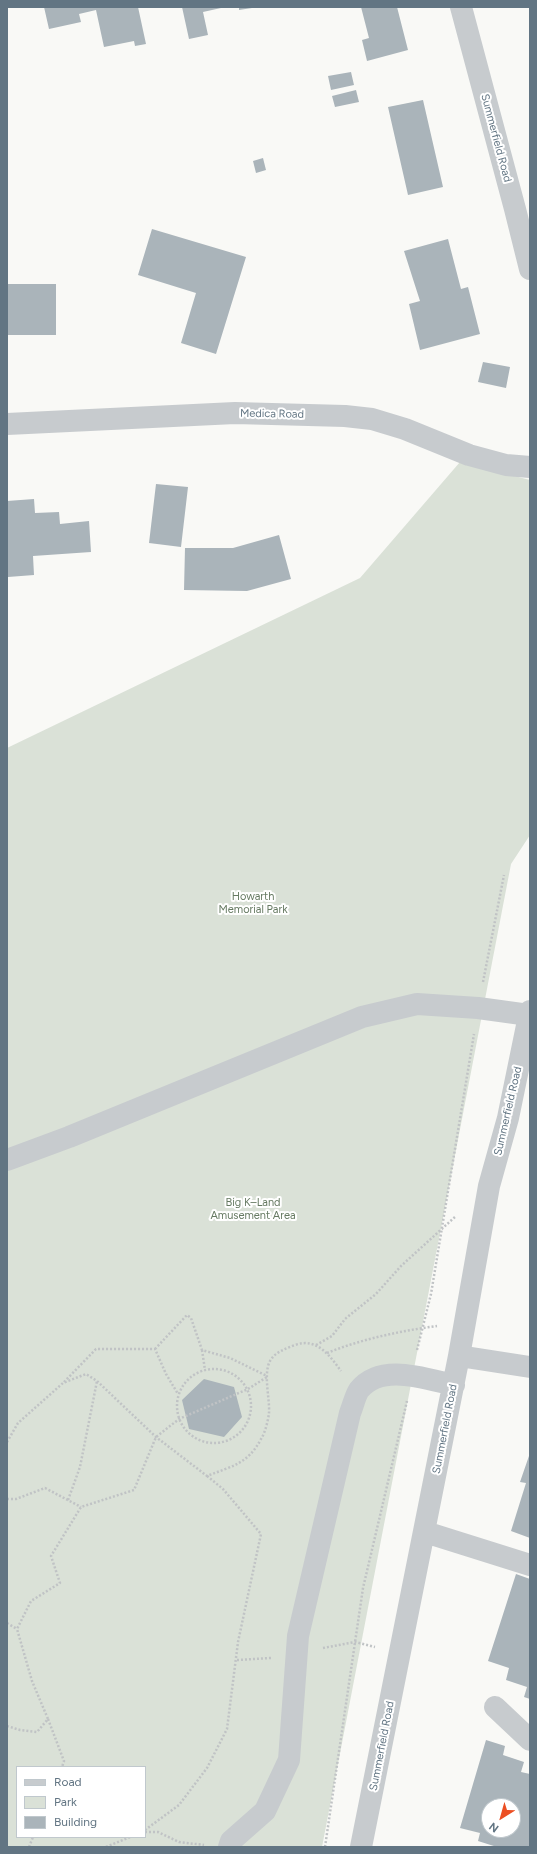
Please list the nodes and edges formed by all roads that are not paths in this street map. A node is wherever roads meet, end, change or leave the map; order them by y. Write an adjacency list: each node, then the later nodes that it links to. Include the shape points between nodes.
1 (461, 7): 2 (street, Summerfield Road)
2 (523, 208): 3 (street, Summerfield Road)
3 (530, 269)
4 (7, 424): 5 (street, Medica Road, via 235,413 345,416 372,419 405,429 469,455 506,465)
5 (530, 467)
6 (530, 1013): 7 (street, via 417,1004 362,1017); 8 (street, Summerfield Road, via 508,1118 489,1186)
7 (7, 1160)
8 (460, 1356): 9 (street); 10 (street, Summerfield Road)
9 (530, 1367)
10 (454, 1385): 11 (street, Summerfield Road); 15 (street, via 390,1374 375,1378 360,1390 350,1413 298,1636 289,1760 265,1811 231,1841)
11 (425, 1532): 12 (street); 16 (street, Summerfield Road)
12 (530, 1565)
13 (495, 1707): 14 (street)
14 (530, 1740)
15 (229, 1847)
16 (361, 1847)

